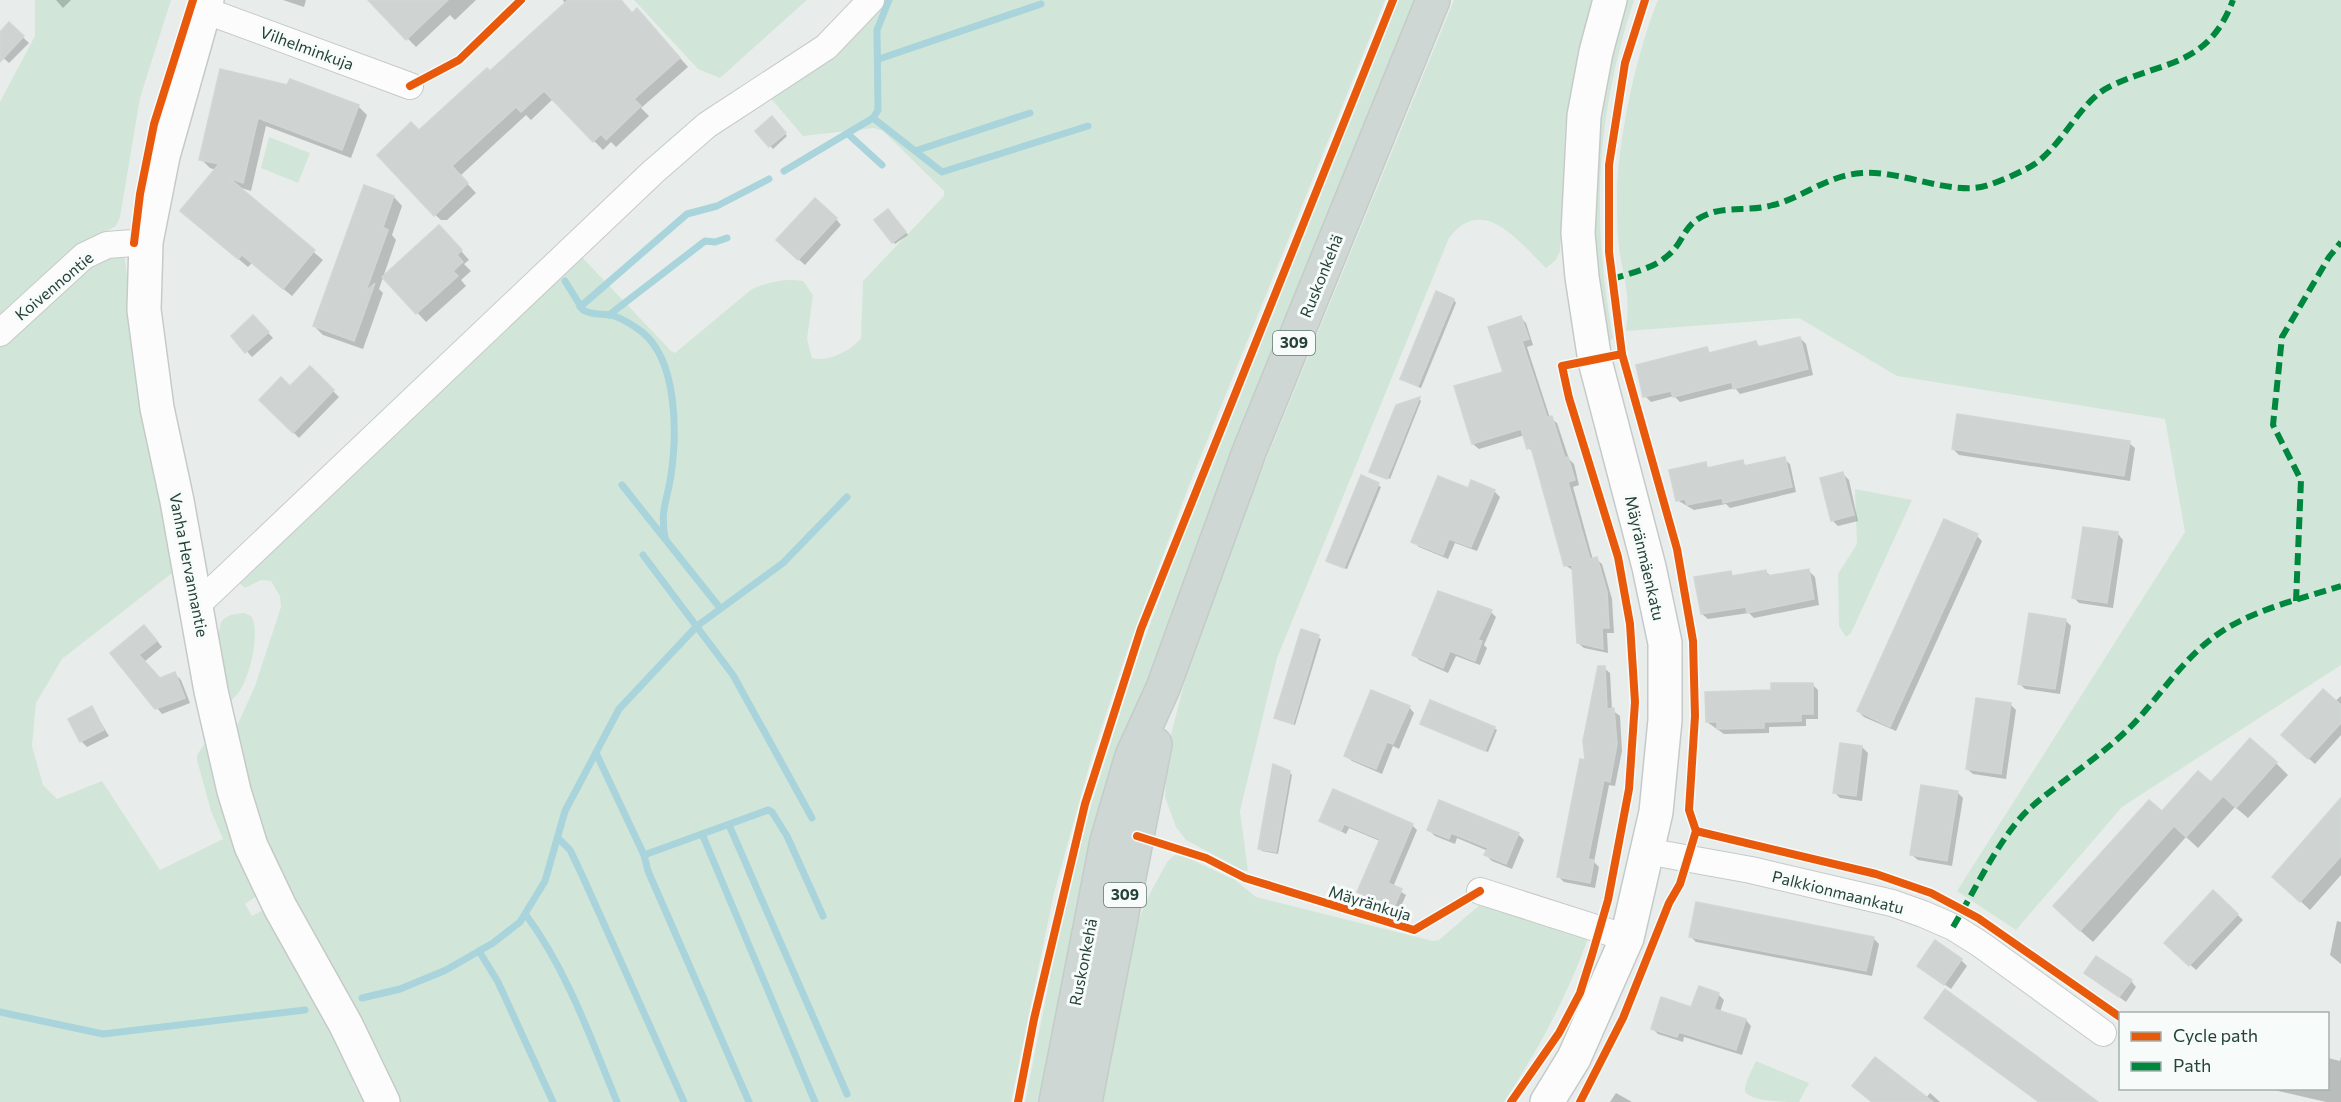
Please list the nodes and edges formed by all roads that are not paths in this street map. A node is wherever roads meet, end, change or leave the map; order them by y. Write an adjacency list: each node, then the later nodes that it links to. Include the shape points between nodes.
1 (871, 0): 8 (street, via 826,47 706,125 653,172)
2 (1433, 0): 9 (main road, Ruskonkehä / 309, via 1249,452)
3 (1610, 0): 10 (street, Mäyränmäenkatu, via 1584,116 1578,233 1595,361 1665,643 1665,720 1659,792)
4 (206, 5): 5 (street, Vilhelminkuja); 6 (street, Vanha Hervannantie, via 163,156)
5 (410, 86)
6 (146, 242): 7 (street, Koivennontie, via 107,245 84,256); 8 (street, Vanha Hervannantie, via 144,310 157,408)
7 (0, 333)
8 (197, 605): 14 (street, Vanha Hervannantie, via 218,725 251,846)
9 (1163, 688): 15 (main road, Ruskonkehä / 309, via 1132,756 1107,841); 16 (main road, Ruskonkehä / 309, via 1153,761)
10 (1646, 851): 12 (street, Mäyränmäenkatu); 13 (street, Palkkionmaankatu, via 1791,879 1923,914 1980,944)
11 (1480, 891): 12 (street)
12 (1627, 938): 17 (street, Mäyränmäenkatu, via 1574,1058)
13 (2103, 1033)
14 (383, 1102)
15 (1056, 1102)
16 (1085, 1102)
17 (1547, 1102)

